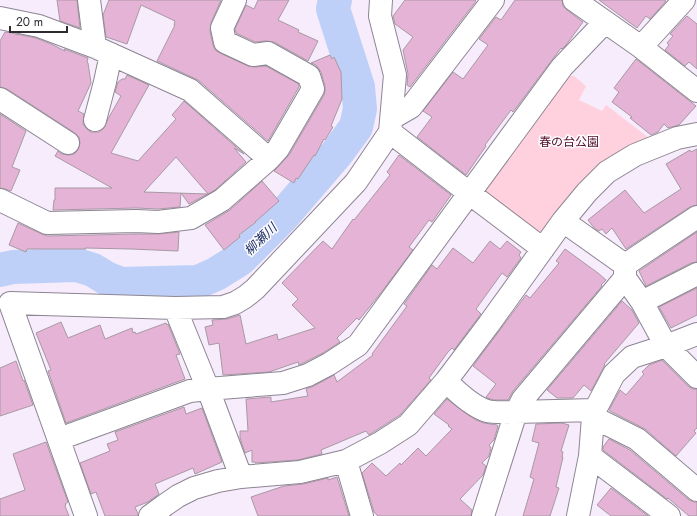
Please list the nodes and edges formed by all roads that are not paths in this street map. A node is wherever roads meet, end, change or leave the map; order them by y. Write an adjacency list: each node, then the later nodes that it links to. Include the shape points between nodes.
1 (89, 0): 10 (street)
2 (235, 0): 17 (street, via 222,28 225,42 253,55 268,54 309,76 313,89 278,149)
3 (381, 0): 14 (street, via 380,16 395,75)
4 (493, 0): 14 (street, via 411,107)
5 (574, 0): 8 (street)
6 (684, 0): 9 (street)
7 (0, 18): 10 (street, via 39,26)
8 (605, 22): 9 (street); 18 (street, via 562,67)
9 (641, 47): 11 (street)
10 (103, 51): 13 (street, via 105,82); 17 (street, via 190,90)
11 (697, 91)
12 (0, 99): 16 (street)
13 (95, 120)
14 (391, 125): 18 (street); 26 (street, via 356,182 246,297 223,306)
15 (697, 134): 21 (street, via 677,138 635,155 607,172)
16 (68, 144)
17 (269, 159): 19 (street, via 222,200 191,218 158,222 48,223)
18 (469, 193): 22 (street); 31 (street, via 358,345 308,375 283,383)
19 (0, 200)
20 (697, 217): 23 (street)
21 (563, 220): 22 (street); 23 (street)
22 (543, 249): 30 (street)
23 (625, 271): 25 (street); 32 (street, via 523,399)
24 (697, 274): 25 (street)
25 (642, 302): 28 (street)
26 (175, 308): 31 (street); 34 (street, via 10,303)
27 (697, 334): 28 (street)
28 (666, 346): 29 (street); 33 (street, via 632,357 614,374)
29 (697, 376)
30 (446, 381): 32 (street, via 488,412); 36 (street, via 408,425)
31 (208, 388): 34 (street, via 190,391); 37 (street)
32 (516, 412): 33 (street); 42 (street)
33 (594, 414): 35 (street); 38 (street, via 637,439)
34 (59, 440): 39 (street)
35 (590, 456): 43 (street); 44 (street)
36 (346, 461): 37 (street, via 300,472); 41 (street)
37 (241, 477): 40 (street, via 194,488)
38 (697, 490)
39 (86, 516)
40 (150, 516)
41 (362, 516)
42 (483, 516)
43 (578, 516)
44 (669, 516)

